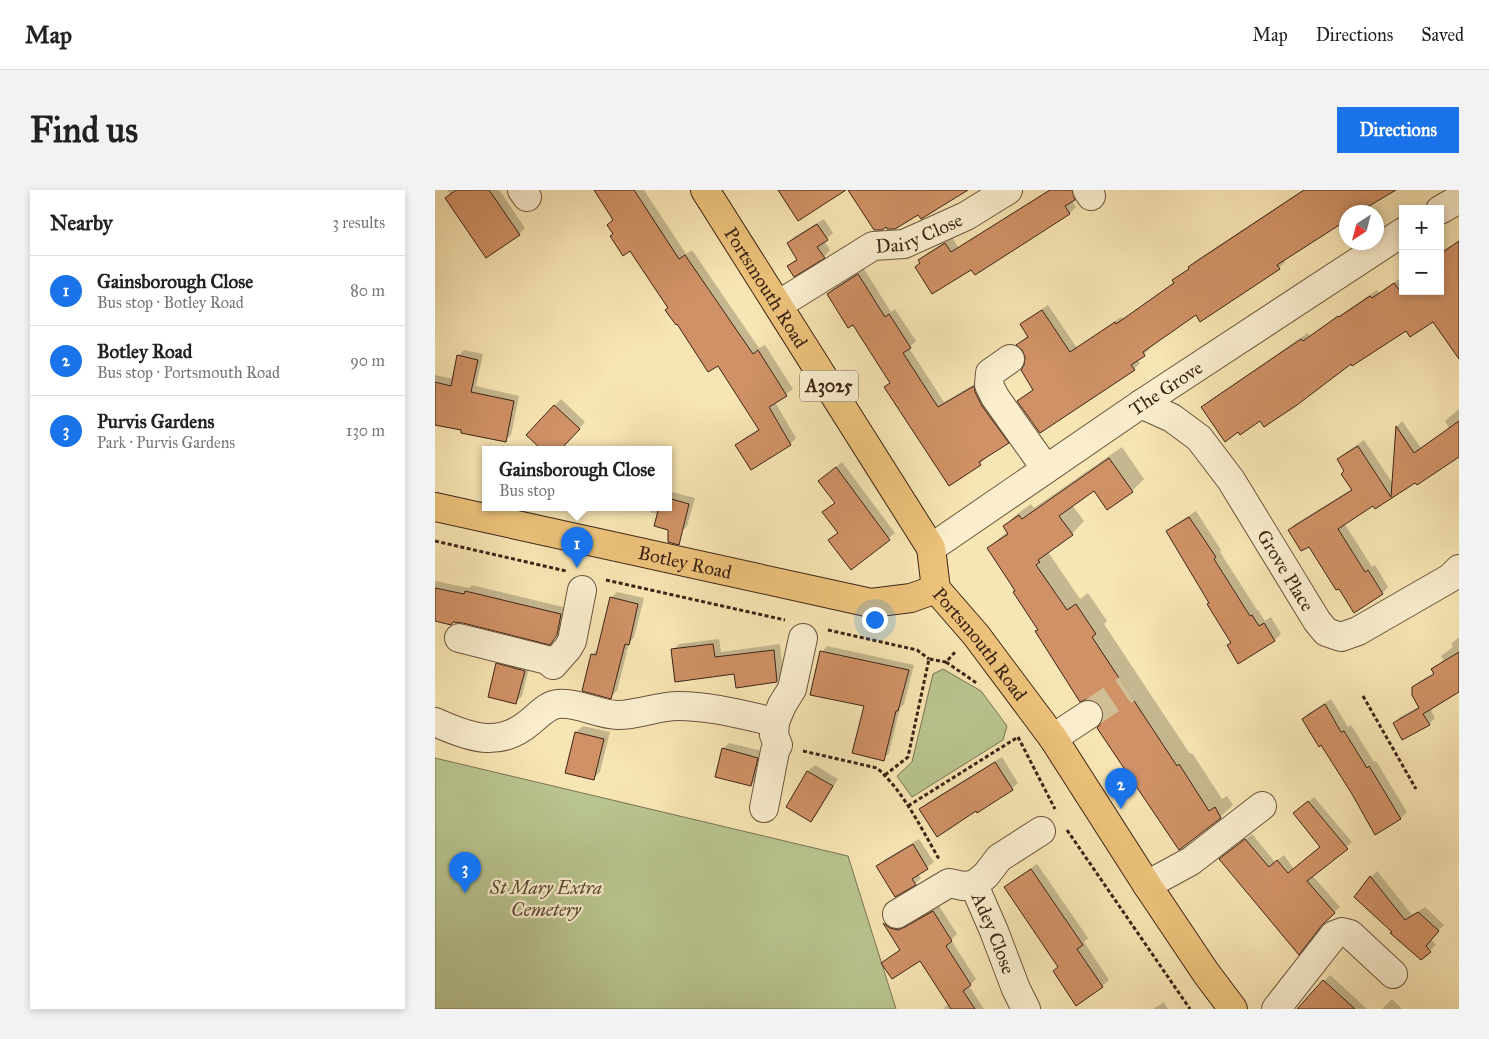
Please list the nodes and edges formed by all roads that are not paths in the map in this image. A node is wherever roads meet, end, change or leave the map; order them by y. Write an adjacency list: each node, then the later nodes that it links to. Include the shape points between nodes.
1 (705, 190): 6 (main road, Portsmouth Road / A3025)
2 (1008, 190): 6 (street, Dairy Close, via 966,216 904,244 873,246)
3 (1459, 198): 4 (street)
4 (1444, 207)
5 (1399, 235): 8 (street, The Grove)
6 (778, 305): 11 (main road, Portsmouth Road / A3025)
7 (1010, 359): 9 (street, via 990,373 989,385)
8 (1141, 404): 9 (street, The Grove); 12 (street, Grove Place, via 1172,418 1199,438 1231,480 1326,632 1341,637 1358,631)
9 (1046, 469): 11 (street, The Grove)
10 (435, 507): 14 (main road, Botley Road, via 871,603 911,598)
11 (931, 548): 14 (main road, Portsmouth Road / A3025)
12 (1459, 570)
13 (584, 580): 17 (street, via 572,641)
14 (936, 588): 21 (main road, Portsmouth Road)
15 (805, 629): 22 (street, via 793,689 782,704)
16 (446, 640): 17 (street, via 547,660)
17 (553, 665): 18 (street)
18 (560, 704): 20 (street, via 551,705 510,735 492,738 474,738); 22 (street, via 617,715 676,706 713,708)
19 (1088, 715): 21 (street)
20 (435, 722)
21 (1047, 730): 27 (main road, Portsmouth Road)
22 (776, 733): 24 (street)
23 (1262, 806): 27 (street, via 1191,860)
24 (764, 808)
25 (1054, 823): 26 (street, Adey Close, via 999,858 986,875)
26 (962, 884): 28 (street); 30 (street, Adey Close, via 994,931)
27 (1147, 885): 31 (main road, Portsmouth Road)
28 (897, 914)
29 (1393, 974): 32 (street, via 1350,934 1342,932 1334,935)
30 (1026, 1009)
31 (1233, 1009)
32 (1276, 1009)

